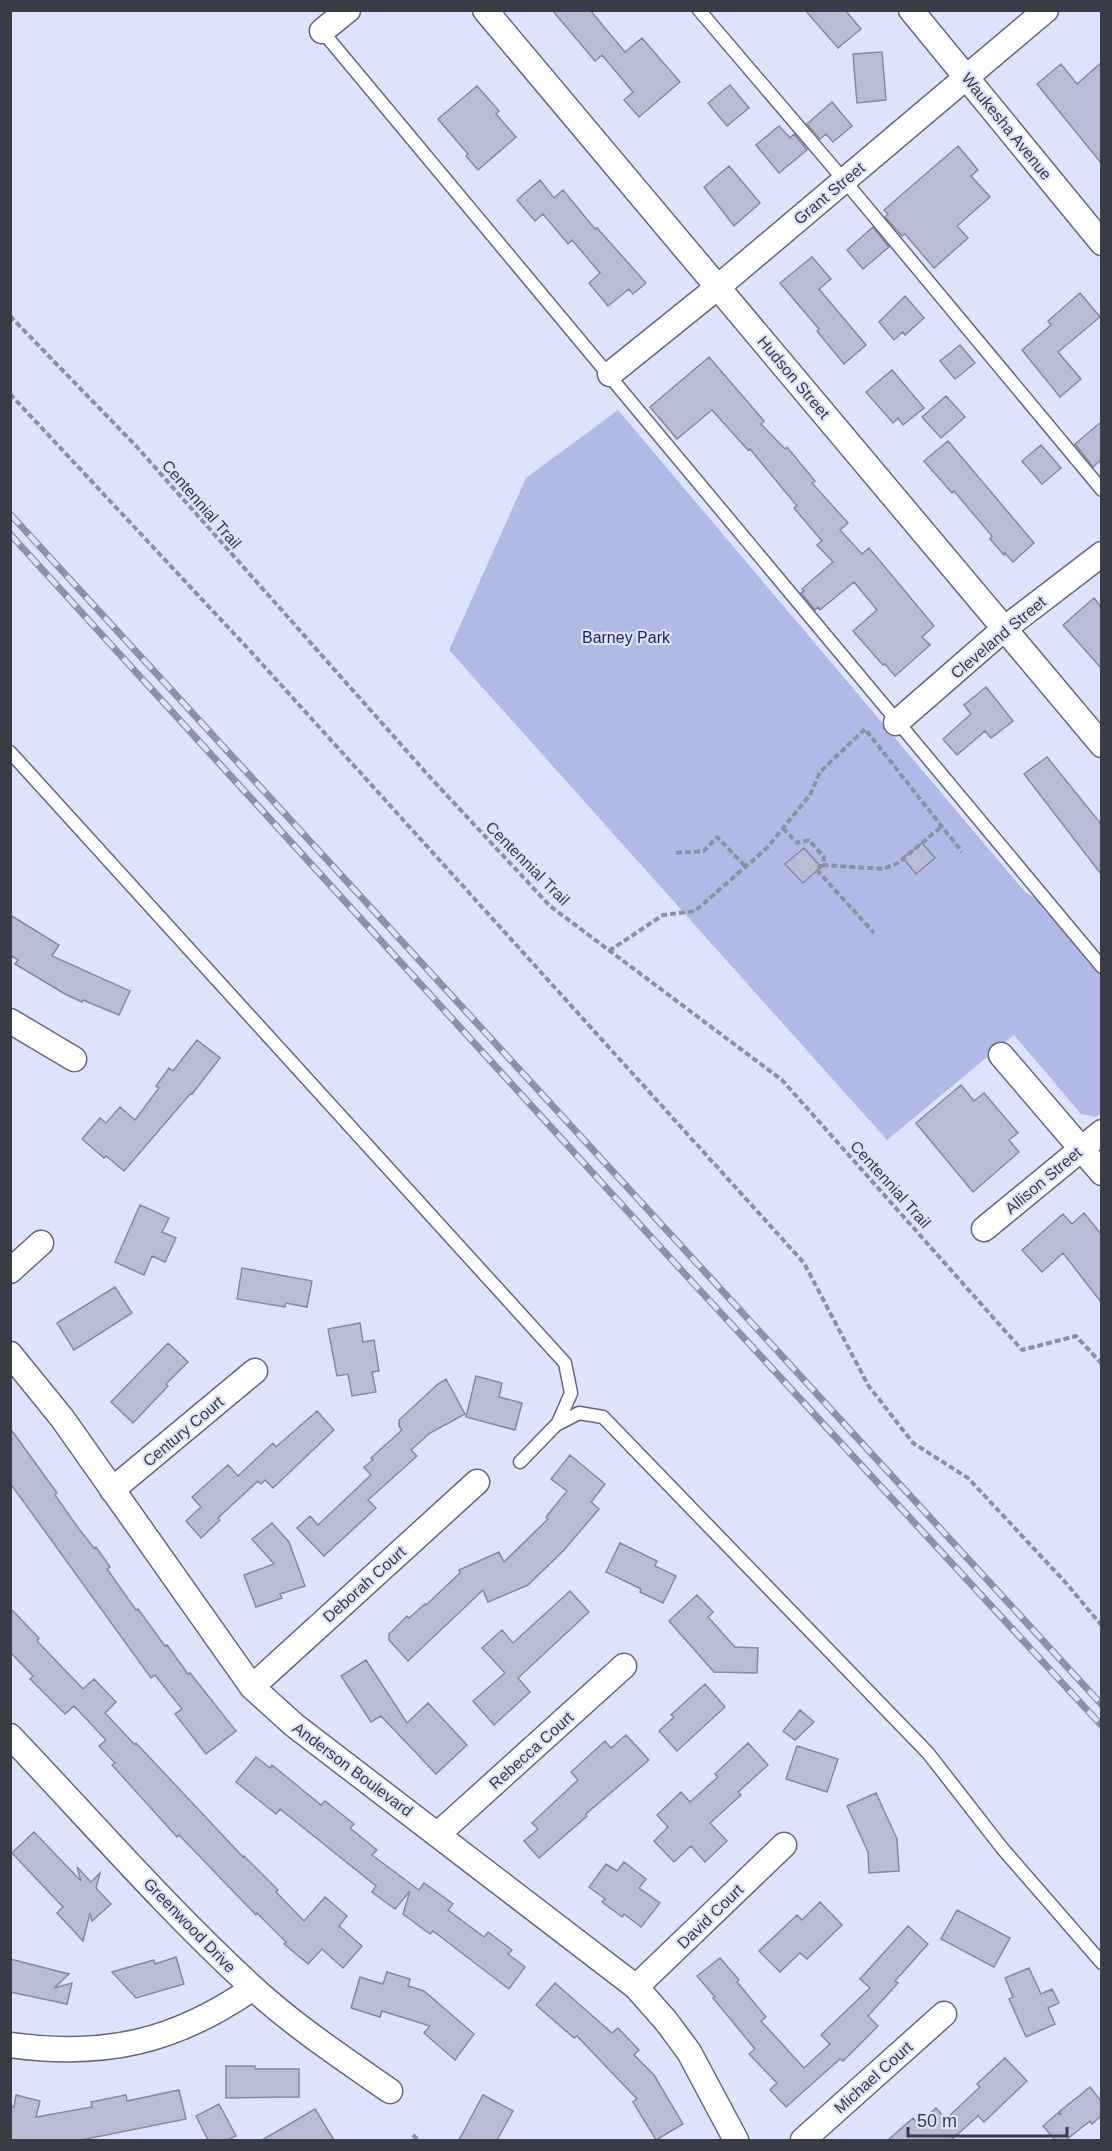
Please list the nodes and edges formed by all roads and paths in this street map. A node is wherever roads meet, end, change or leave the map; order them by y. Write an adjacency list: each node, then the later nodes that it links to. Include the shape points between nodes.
1 (348, 10): 6 (street)
2 (484, 10): 10 (street, Hudson Street)
3 (699, 10): 8 (lane)
4 (911, 10): 7 (street, Waukesha Avenue)
5 (1046, 10): 7 (street, Grant Street)
6 (322, 31): 12 (lane)
7 (967, 76): 8 (street, Grant Street); 9 (street, Waukesha Avenue)
8 (844, 180): 10 (street, Grant Street); 14 (lane)
9 (1101, 243)
10 (718, 287): 12 (street, Grant Street); 16 (street, Hudson Street)
11 (10, 316): 27 (path, Centennial Trail, via 136,446 549,906)
12 (609, 374): 17 (lane)
13 (10, 394): 45 (path, via 253,654 804,1263 868,1386 913,1443 968,1478 1066,1582)
14 (1101, 490)
15 (1101, 554): 16 (street, Cleveland Street)
16 (1004, 628): 17 (street, Cleveland Street); 18 (street, Hudson Street)
17 (896, 723): 28 (lane)
18 (1101, 745)
19 (10, 752): 41 (lane, via 565,1363 571,1393)
20 (942, 826): 21 (path, via 865,729 820,772 810,795); 22 (path); 24 (path, via 898,863 882,869)
21 (783, 828): 24 (path, via 796,843 809,840 824,857); 25 (path)
22 (962, 852)
23 (676, 853): 25 (path, via 704,851 717,837)
24 (823, 866): 26 (path, via 816,868)
25 (746, 867): 27 (path, via 695,911 663,915)
26 (874, 933)
27 (609, 951): 39 (path, Centennial Trail, via 782,1080 1022,1350 1076,1336)
28 (1101, 967)
29 (10, 1021): 31 (street)
30 (1001, 1055): 33 (street)
31 (74, 1059)
32 (1101, 1132): 33 (street, Allison Street)
33 (1081, 1149): 34 (street); 35 (street, Allison Street)
34 (1101, 1173)
35 (984, 1229)
36 (41, 1243): 37 (street)
37 (10, 1271)
38 (10, 1354): 44 (street, Anderson Boulevard, via 62,1418)
39 (1101, 1364)
40 (255, 1371): 44 (street, Century Court)
41 (556, 1425): 42 (lane); 51 (lane, via 579,1413 603,1418 928,1752 1002,1848)
42 (520, 1462)
43 (477, 1482): 47 (street, Deborah Court)
44 (112, 1490): 47 (street, Anderson Boulevard)
45 (1101, 1626)
46 (624, 1666): 49 (street, Rebecca Court)
47 (252, 1687): 49 (street, Anderson Boulevard, via 294,1725)
48 (10, 1736): 53 (street, Greenwood Drive, via 202,1940)
49 (438, 1834): 52 (street, Anderson Boulevard)
50 (784, 1845): 52 (street, David Court)
51 (1101, 1963)
52 (636, 1987): 59 (street, Anderson Boulevard, via 689,2052)
53 (253, 1988): 55 (street, via 192,2024 152,2039 79,2050); 56 (street, Greenwood Drive, via 300,2028)
54 (944, 2014): 60 (street, Michael Court)
55 (10, 2045)
56 (390, 2091)
57 (413, 2135): 58 (path)
58 (418, 2140)
59 (736, 2140)
60 (803, 2140)

